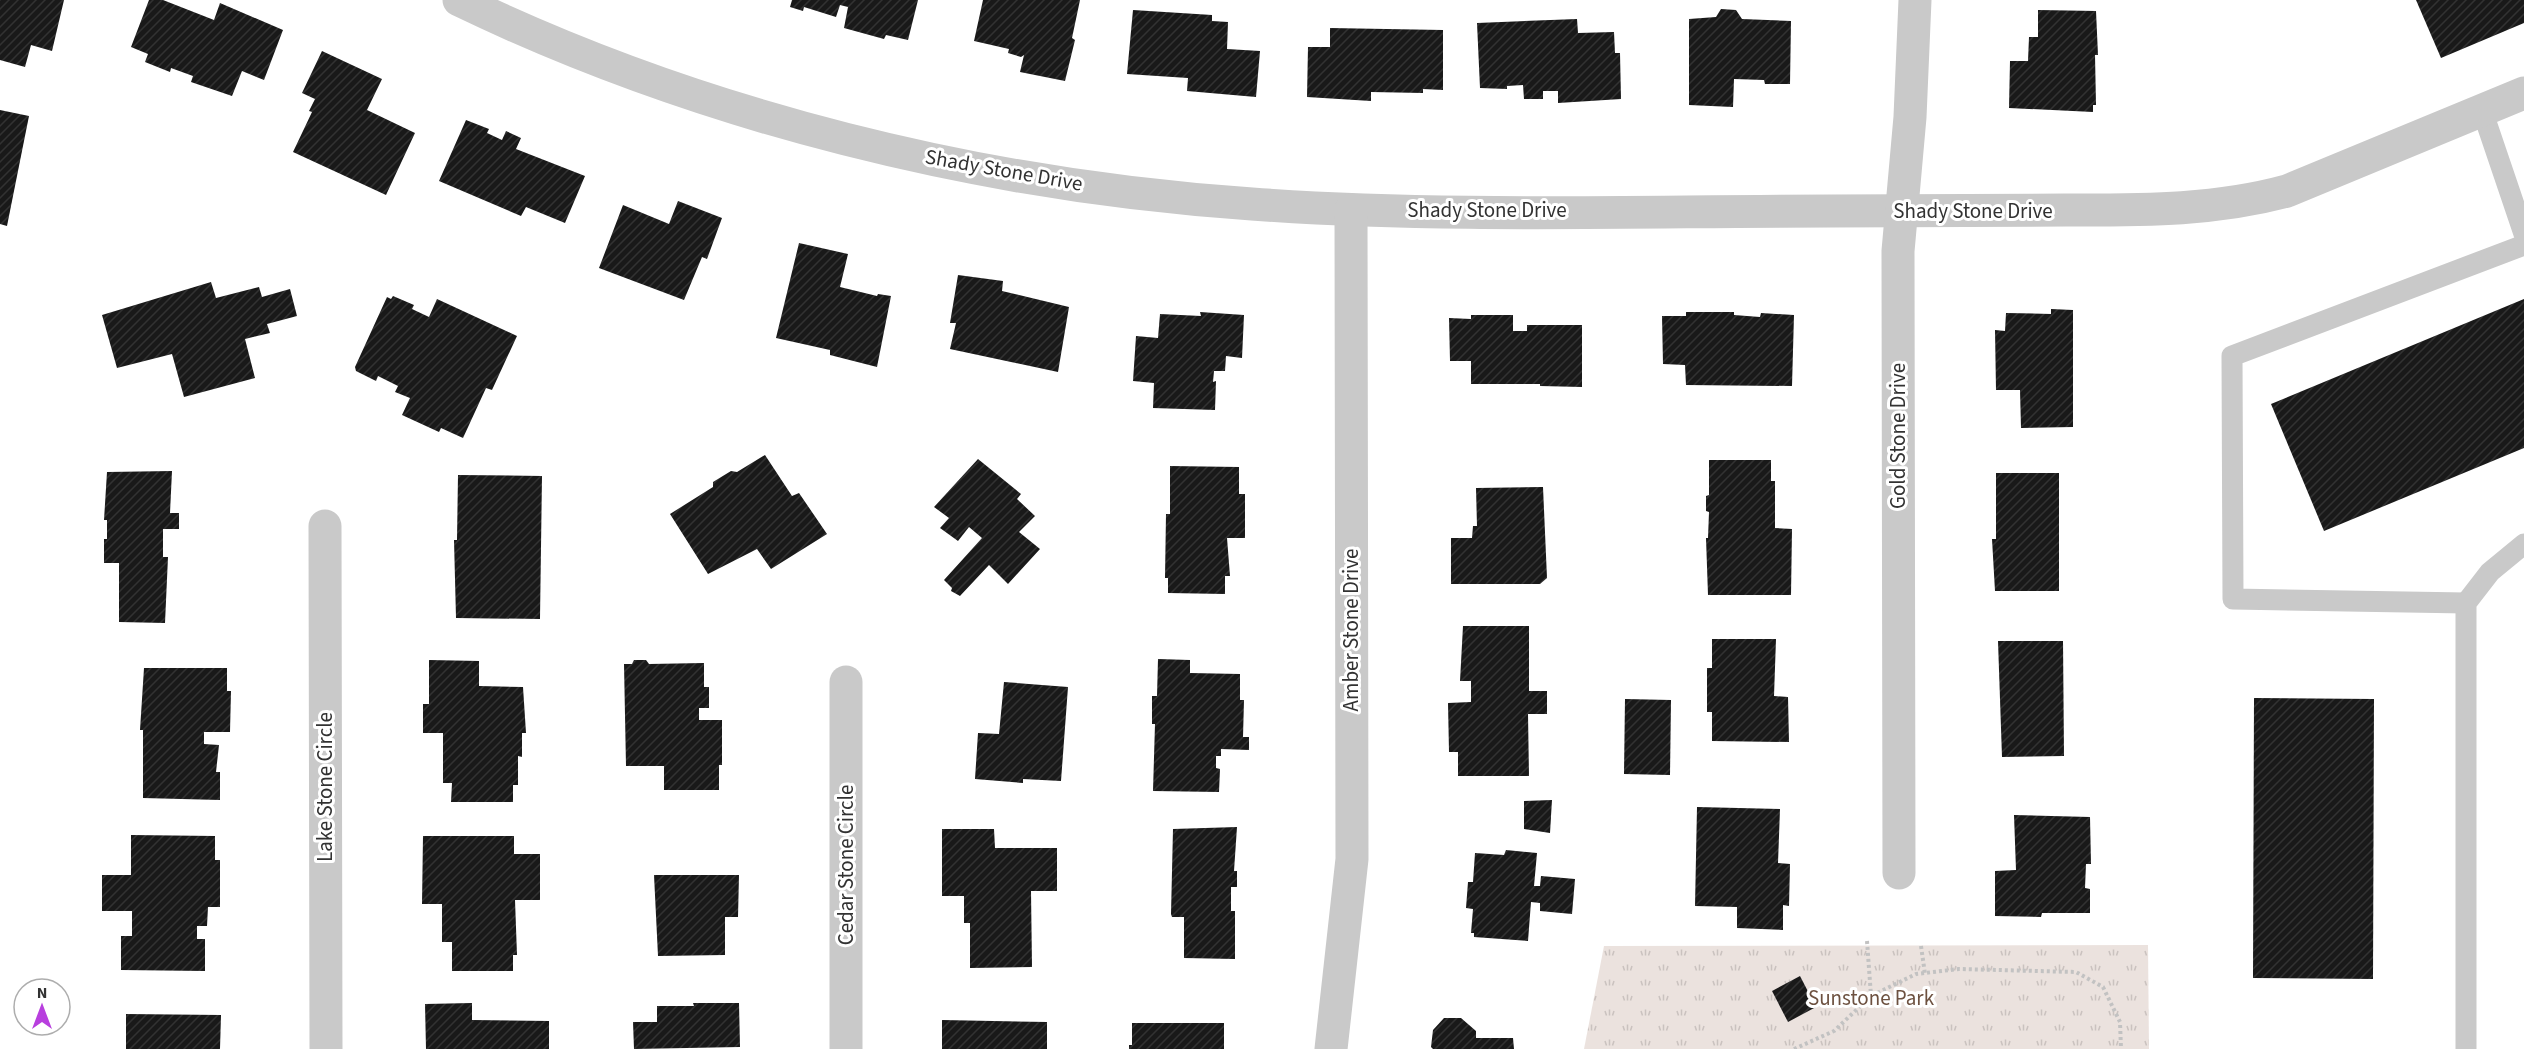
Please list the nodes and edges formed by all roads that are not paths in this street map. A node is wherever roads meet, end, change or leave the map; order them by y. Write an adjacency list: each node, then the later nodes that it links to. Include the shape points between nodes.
1 (459, 0): 5 (street, Shady Stone Drive, via 619,68 793,124 882,147 1157,196)
2 (1915, 0): 6 (street, Gold Stone Drive)
3 (2524, 93): 4 (street, Shady Stone Drive)
4 (2482, 110): 6 (street, Shady Stone Drive, via 2318,180 2256,200 2186,209); 7 (lane)
5 (1351, 210): 6 (street, Shady Stone Drive); 16 (street, Amber Stone Drive, via 1352,859)
6 (1902, 212): 13 (street, Gold Stone Drive, via 1898,251)
7 (2524, 234)
8 (2524, 245): 11 (lane, via 2232,356 2233,599)
9 (325, 526): 14 (street, Lake Stone Circle)
10 (2524, 545): 11 (lane, via 2490,572)
11 (2466, 603): 17 (lane)
12 (846, 682): 15 (street, Cedar Stone Circle)
13 (1899, 873)
14 (326, 1049)
15 (846, 1049)
16 (1331, 1049)
17 (2466, 1049)

